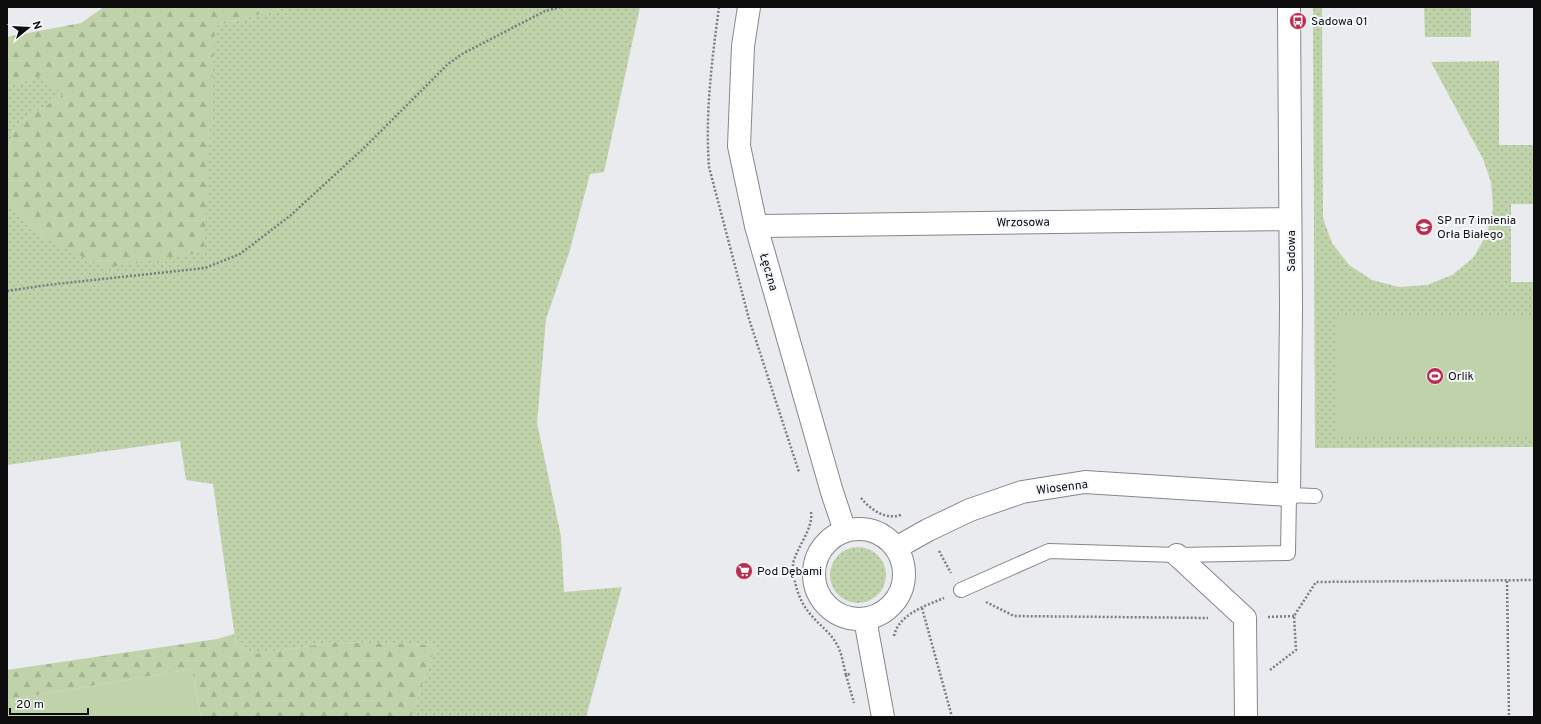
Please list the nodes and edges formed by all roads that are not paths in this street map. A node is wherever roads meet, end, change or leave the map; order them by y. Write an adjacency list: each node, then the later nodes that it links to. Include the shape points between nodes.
1 (749, 7): 4 (street, Łęczna, via 742,46 739,146)
2 (1289, 7): 3 (street, Sadowa)
3 (1290, 219): 4 (street, Wrzosowa); 5 (street, Sadowa)
4 (756, 226): 7 (street, Łęczna)
5 (1289, 495): 6 (lane); 8 (street, Wiosenna, via 1086,482 1022,492 970,510); 9 (lane, via 1288,553)
6 (1315, 496)
7 (845, 531): 8 (street, via 862,529 880,534); 11 (street, via 828,541 815,563 815,588 828,608 846,618)
8 (896, 548): 11 (street, via 903,566 903,584 894,603 880,614)
9 (1177, 555): 10 (lane, via 1049,551); 13 (street, via 1245,618)
10 (961, 590)
11 (865, 619): 12 (street)
12 (884, 717)
13 (1246, 717)

